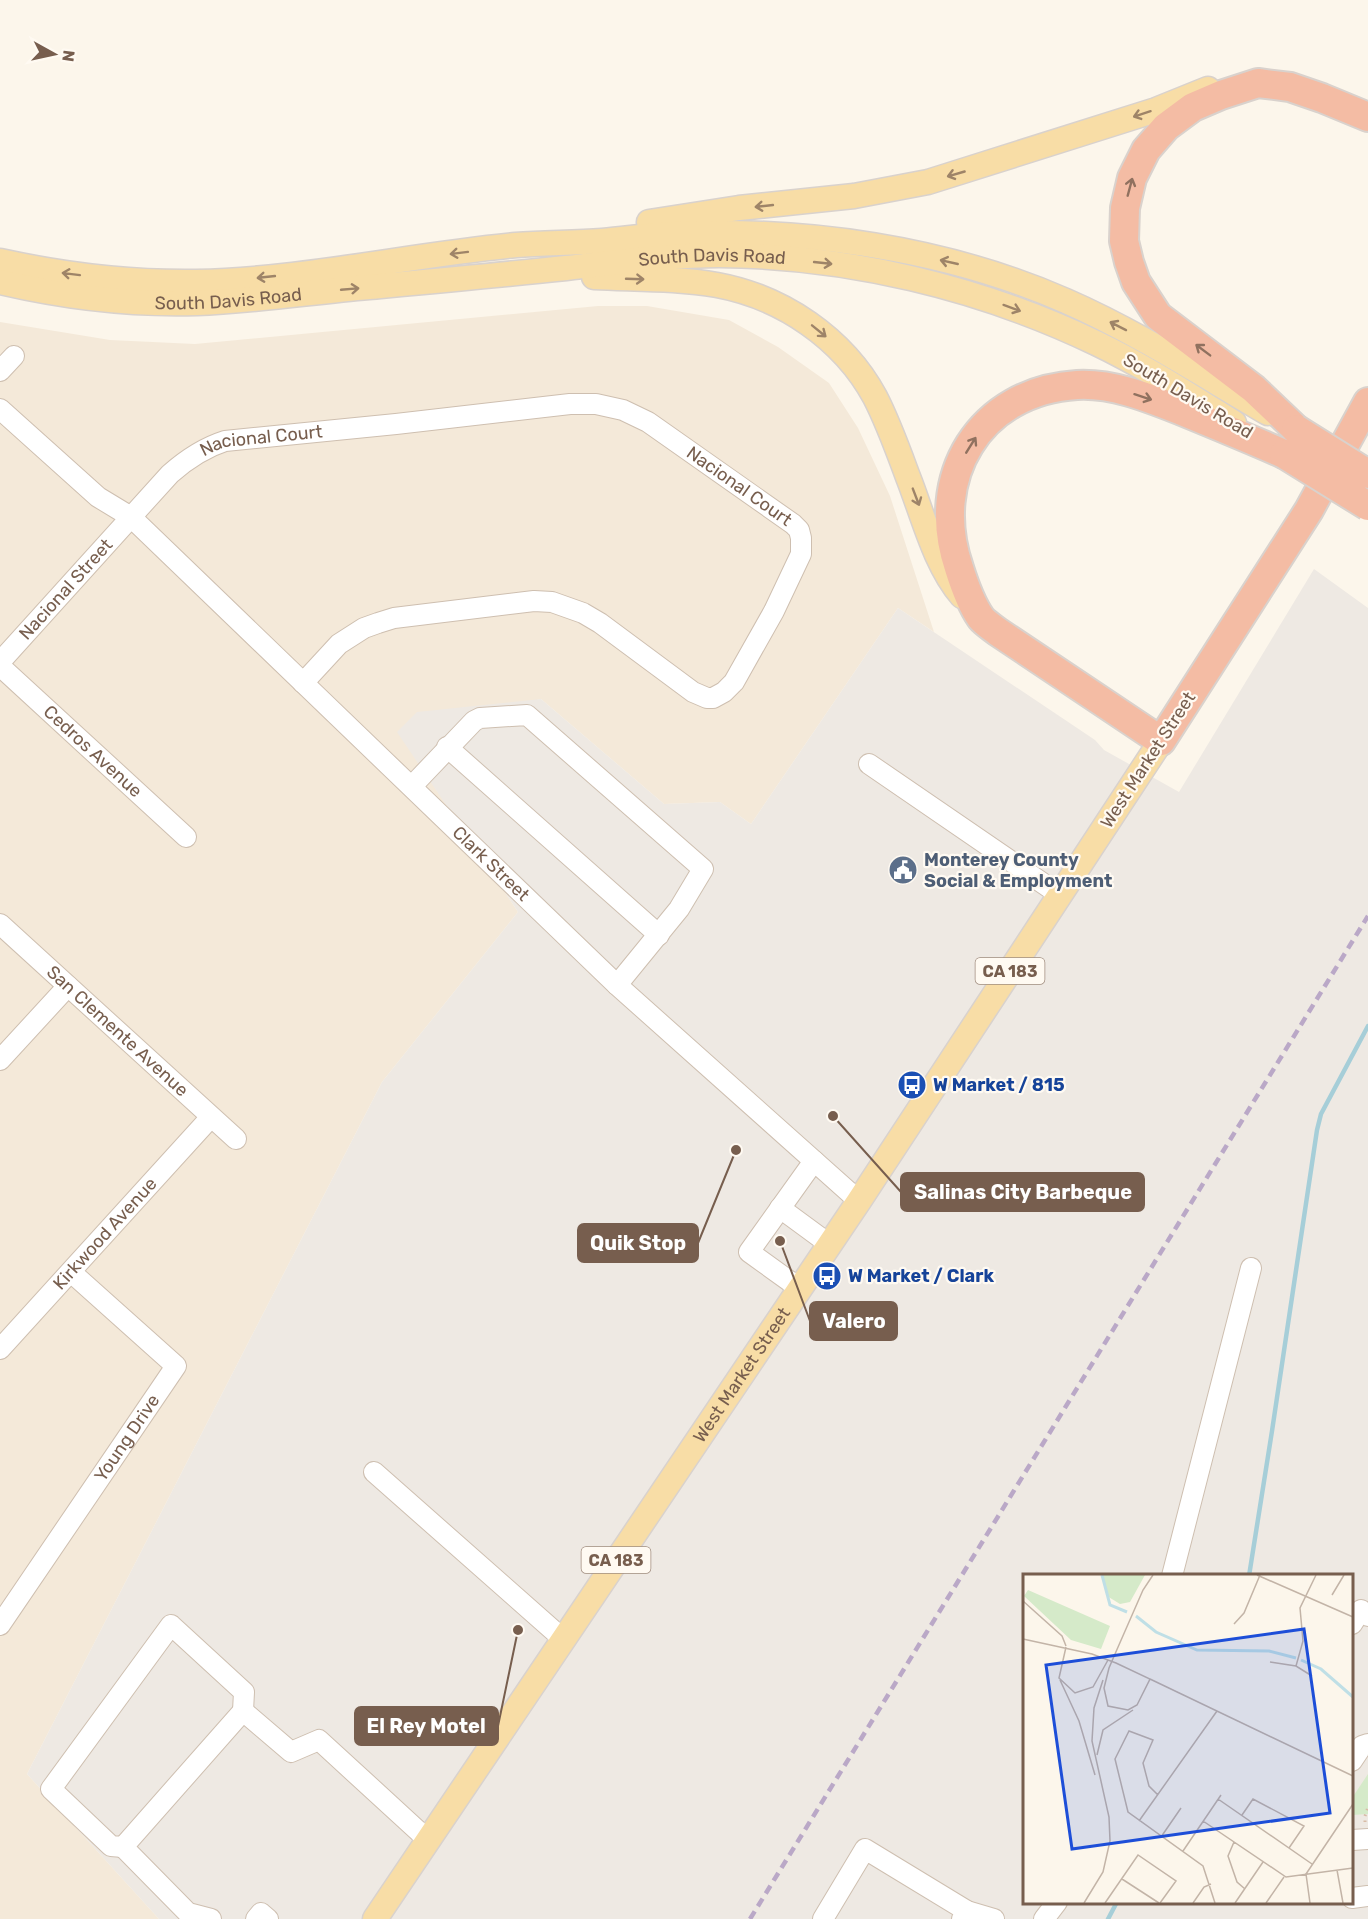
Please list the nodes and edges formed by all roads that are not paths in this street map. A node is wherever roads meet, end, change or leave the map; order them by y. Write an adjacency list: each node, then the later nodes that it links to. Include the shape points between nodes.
1 (1258, 82): 2 (highway, via 1290,87); 3 (main road, one-way to 3, via 1215,86 1156,110 928,182); 11 (highway, one-way to 1, via 1254,389 1158,316 1136,282 1125,241 1125,208 1132,178 1146,150 1166,127 1192,107)
2 (1368, 117)
3 (517, 245): 4 (main road, South Davis Road, one-way to 4, via 285,275 197,282 97,278); 11 (main road, South Davis Road, one-way to 3, via 1100,316 1026,285 943,260 856,243 780,234 671,234)
4 (0, 261)
5 (514, 274): 6 (main road, South Davis Road, one-way to 5, via 108,300 196,303); 12 (main road, South Davis Road, one-way to 12, via 717,255 834,264 921,280 1007,306 1098,344); 16 (main road, one-way to 16, via 715,285 765,299 817,329 857,370 874,396 941,564 955,588)
6 (0, 282)
7 (14, 356): 8 (street)
8 (0, 371)
9 (1368, 402): 19 (highway, West Market Street / CA 183, via 1309,510)
10 (0, 409): 15 (street, Clark Street, via 98,497)
11 (1296, 429): 13 (highway, bridge)
12 (1284, 454): 14 (highway, South Davis Road, bridge); 16 (highway, one-way to 12, via 952,549 949,502 967,448 1002,409 1054,387 1110,388 1141,395)
13 (1368, 474)
14 (1368, 506)
15 (131, 517): 17 (street, Nacional Street); 18 (street, Clark Street); 18 (street, Nacional Court, via 181,464 225,441 584,403 611,407 648,422 799,530 803,546 798,563 729,688 713,698 693,692 592,618 552,602 450,610 378,622 339,644)
16 (981, 618): 19 (highway)
17 (0, 664): 23 (street, Cedros Avenue)
18 (303, 683): 22 (street, Clark Street)
19 (1161, 741): 24 (main road, West Market Street / CA 183)
20 (447, 747): 22 (street); 26 (street); 26 (street, via 480,718 527,715 694,861 703,869)
21 (869, 764): 24 (street)
22 (412, 786): 27 (street, Clark Street)
23 (186, 837)
24 (1060, 895): 33 (main road, West Market Street / CA 183)
25 (0, 924): 28 (street, San Clemente Avenue)
26 (659, 935): 27 (street)
27 (617, 985): 32 (street, Clark Street)
28 (68, 986): 29 (street); 30 (street, San Clemente Avenue)
29 (0, 1060)
30 (211, 1117): 31 (street, San Clemente Avenue); 37 (street, Kirkwood Avenue)
31 (236, 1139)
32 (813, 1161): 33 (street, Clark Street); 34 (street)
33 (859, 1201): 35 (main road, West Market Street / CA 183)
34 (780, 1208): 35 (street); 38 (street, via 749,1252)
35 (829, 1244): 38 (main road, West Market Street / CA 183)
36 (1251, 1268): 41 (street)
37 (71, 1272): 39 (street, Kirkwood Avenue); 44 (street, Young Drive, via 176,1366)
38 (799, 1288): 45 (main road, West Market Street / CA 183)
39 (0, 1349)
40 (374, 1472): 45 (street)
41 (1172, 1574)
42 (1368, 1616): 43 (street, via 1361,1610)
43 (1353, 1622)
44 (0, 1625)
45 (563, 1639): 50 (main road, West Market Street / CA 183)
46 (243, 1711): 50 (street, via 291,1752 319,1740); 52 (street); 52 (street, via 244,1692 171,1626 51,1789 111,1846)
47 (1368, 1744): 48 (street)
48 (1353, 1760)
49 (1368, 1839): 51 (street)
50 (428, 1840): 60 (main road, West Market Street / CA 183)
51 (1353, 1840)
52 (123, 1847): 57 (street, via 188,1913)
53 (1368, 1896): 54 (street)
54 (1353, 1898)
55 (1055, 1904): 63 (street)
56 (965, 1915): 61 (street, via 865,1849); 62 (street)
57 (211, 1919)
58 (256, 1919): 59 (street, via 261,1913)
59 (268, 1919)
60 (375, 1919)
61 (823, 1919)
62 (994, 1919)
63 (1044, 1919)

